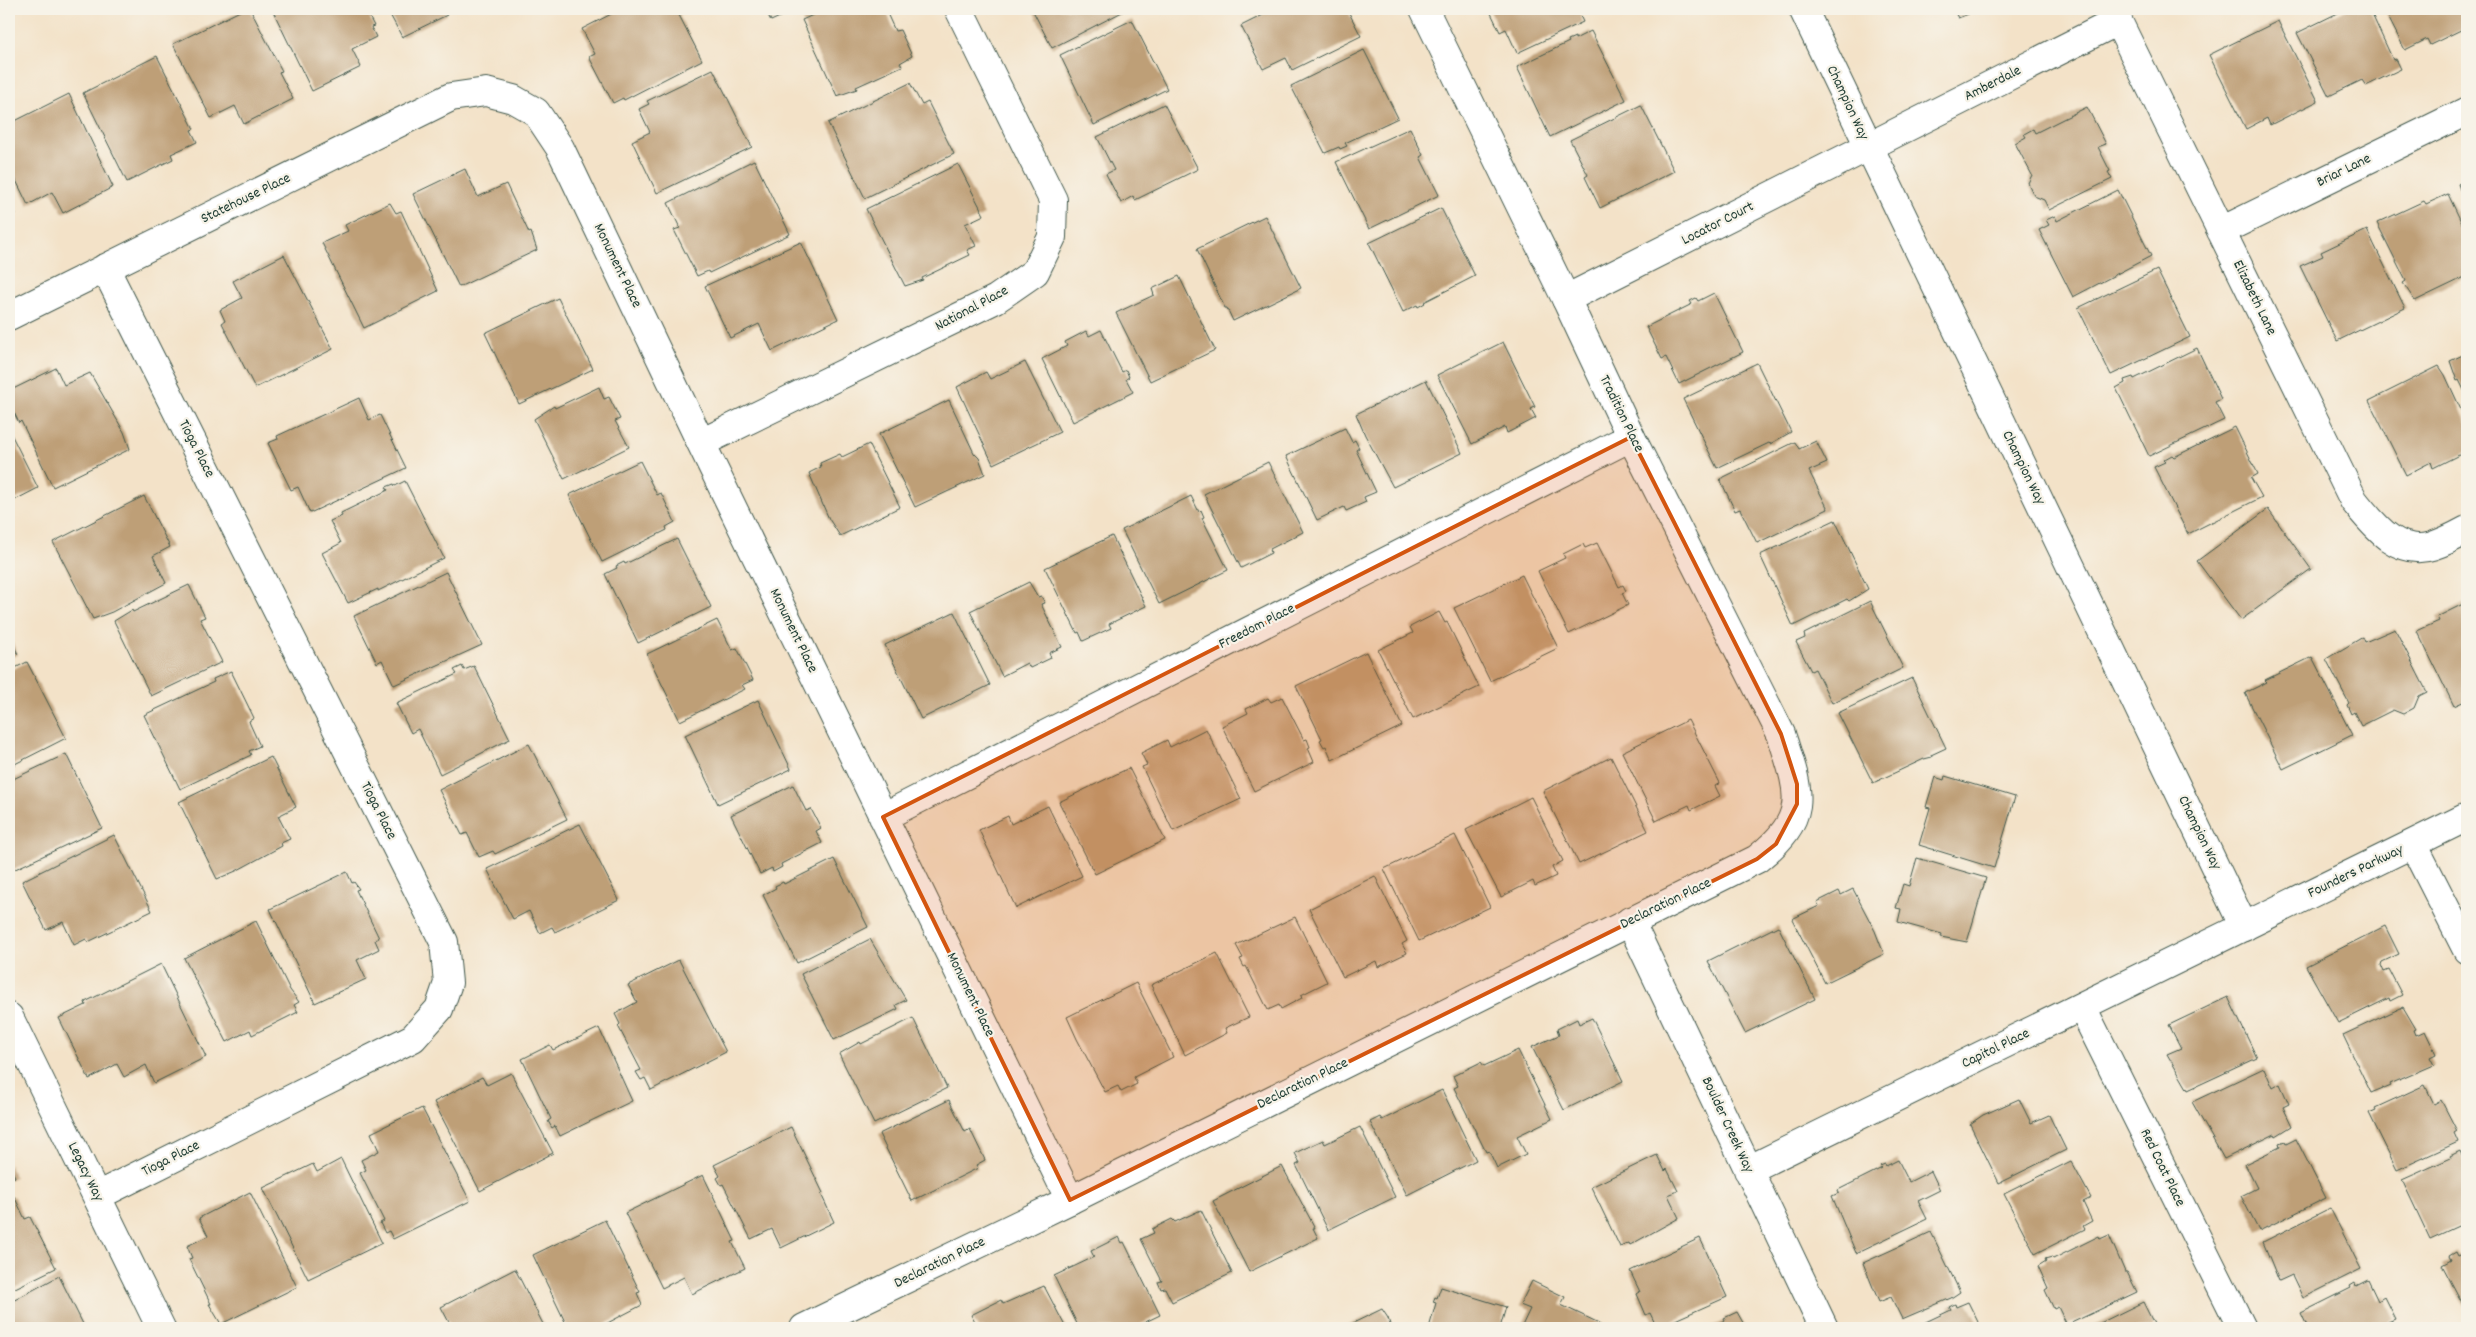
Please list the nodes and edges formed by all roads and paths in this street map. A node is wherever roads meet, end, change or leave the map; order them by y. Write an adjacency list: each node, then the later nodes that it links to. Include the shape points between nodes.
1 (959, 9): 13 (street, National Place, via 1053,200 1052,237 1035,272 996,298)
2 (1424, 9): 10 (street, Tradition Place)
3 (1803, 9): 7 (street, Champion Way)
4 (2115, 15): 7 (street, Amberdale); 8 (street, Elizabeth Lane)
5 (486, 92): 9 (street, Statehouse Place, via 451,97); 13 (street, Monument Place, via 513,99 536,112 556,142)
6 (2467, 111): 8 (street, Briar Lane)
7 (1869, 148): 10 (street, Locator Court); 20 (street, Champion Way)
8 (2221, 231): 14 (street, Elizabeth Lane, via 2354,501 2380,532 2407,548 2430,547)
9 (106, 268): 11 (street, Statehouse Place); 25 (street, Tioga Place, via 444,942 448,983 440,1010 413,1038)
10 (1566, 300): 12 (street, Tradition Place)
11 (9, 316)
12 (1631, 437): 15 (street, Freedom Place); 17 (street, Tradition Place, via 1781,734 1797,784 1797,804)
13 (701, 444): 15 (street, Monument Place)
14 (2467, 530)
15 (883, 817): 26 (street, Monument Place)
16 (2467, 817): 18 (street, Founders Parkway)
17 (1790, 824): 19 (street, Declaration Place, via 1776,844 1757,859)
18 (2413, 844): 20 (street, Founders Parkway); 21 (street)
19 (1630, 921): 24 (street, Boulder Creek Way); 26 (street, Declaration Place)
20 (2244, 927): 22 (street, Capitol Place)
21 (2467, 950)
22 (2082, 1007): 24 (street, Capitol Place); 30 (street, Red Coat Place)
23 (9, 1017): 25 (street, Legacy Way)
24 (1748, 1170): 29 (street, Boulder Creek Way)
25 (97, 1196): 27 (street, Legacy Way)
26 (1070, 1200): 28 (street, Declaration Place)
27 (161, 1328)
28 (804, 1328)
29 (1824, 1328)
30 (2242, 1328)

